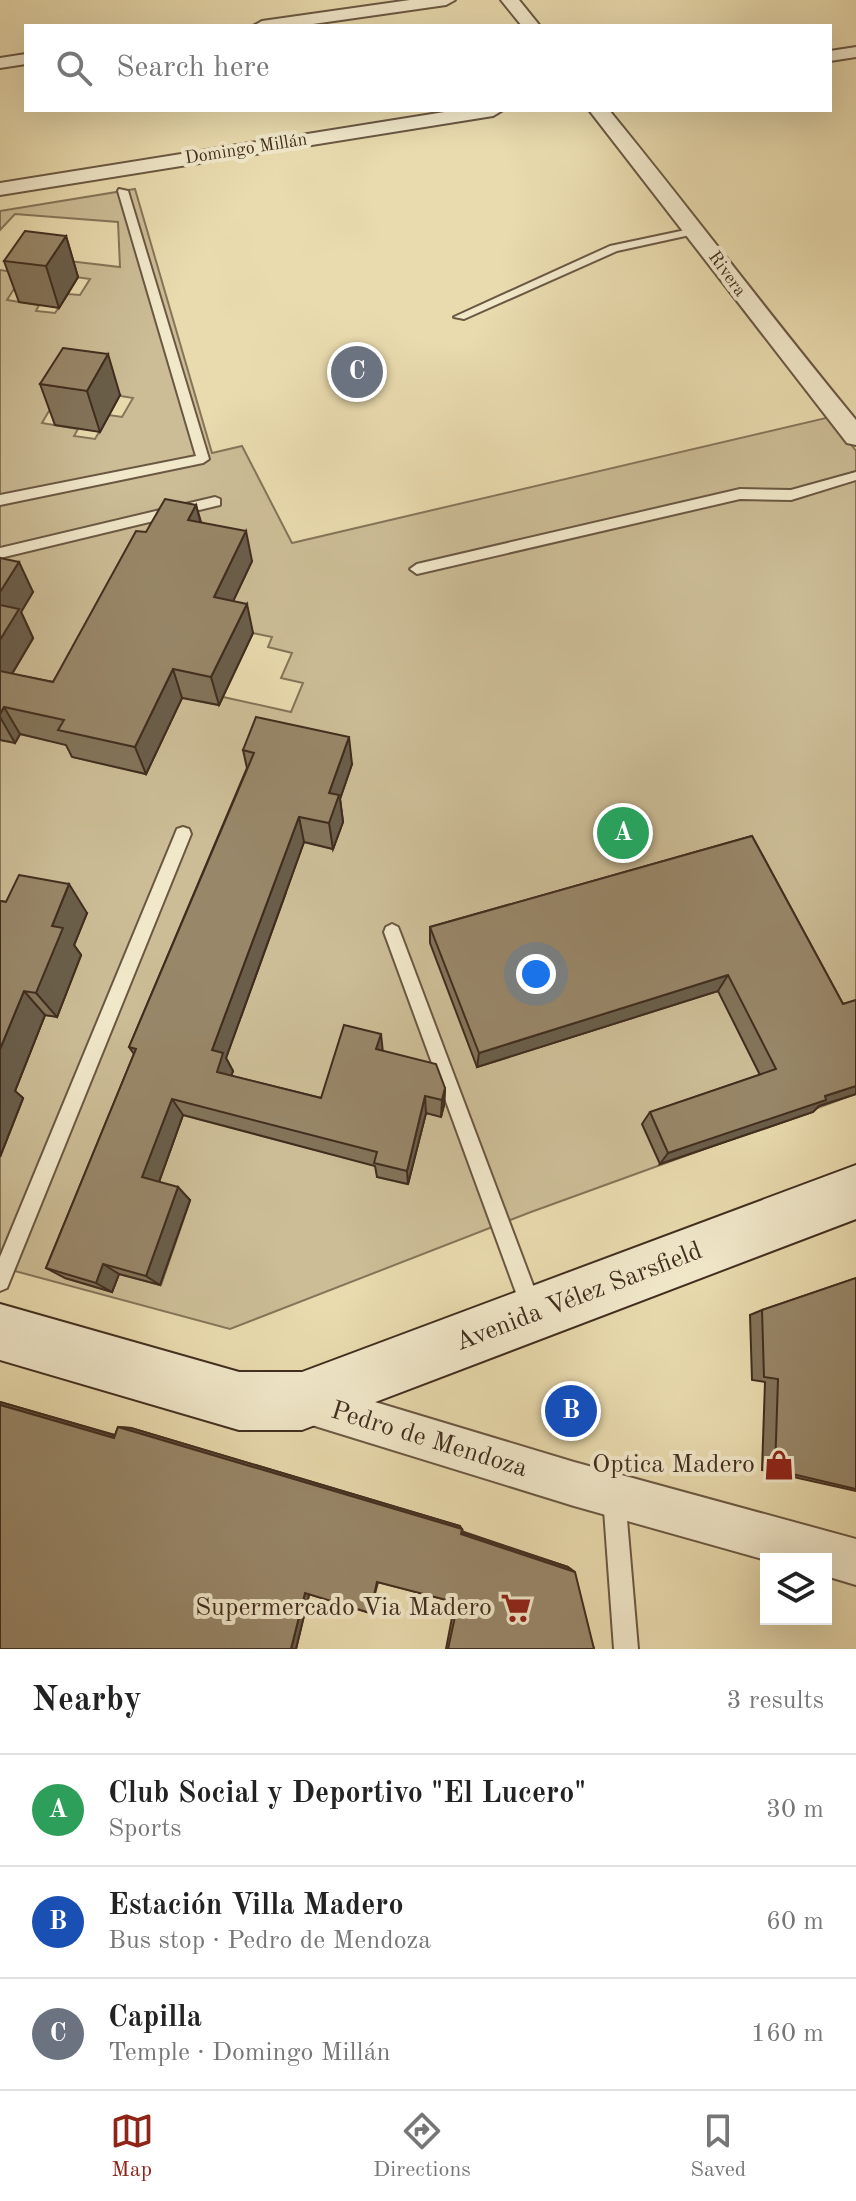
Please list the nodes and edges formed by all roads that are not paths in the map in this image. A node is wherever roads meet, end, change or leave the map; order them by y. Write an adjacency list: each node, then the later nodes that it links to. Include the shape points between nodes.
1 (446, 0): 3 (street)
2 (510, 0): 4 (street)
3 (276, 24)
4 (529, 24)
5 (856, 52): 6 (street)
6 (832, 56)
7 (24, 59): 8 (street)
8 (0, 63)
9 (481, 112): 11 (street, Domingo Millán)
10 (601, 112): 13 (street, Rivera)
11 (0, 189)
12 (123, 191): 19 (lane, via 203,459)
13 (695, 231): 14 (lane, via 614,248); 16 (street, Rivera)
14 (460, 317)
15 (856, 402): 16 (street)
16 (831, 408): 17 (street, Rivera)
17 (856, 437)
18 (856, 476): 22 (lane, via 791,495 740,494)
19 (0, 500)
20 (215, 502): 21 (lane)
21 (0, 553)
22 (417, 569)
23 (183, 834): 26 (lane)
24 (392, 932): 27 (lane)
25 (856, 1192): 27 (main road, Avenida Vélez Sarsfield)
26 (0, 1281)
27 (534, 1314): 29 (main road, Avenida Vélez Sarsfield)
28 (0, 1332): 29 (main road, Pedro de Mendoza, via 239,1401)
29 (302, 1401): 30 (street, Pedro de Mendoza)
30 (614, 1494): 31 (street, Pedro de Mendoza); 32 (lane)
31 (856, 1562)
32 (626, 1649)

